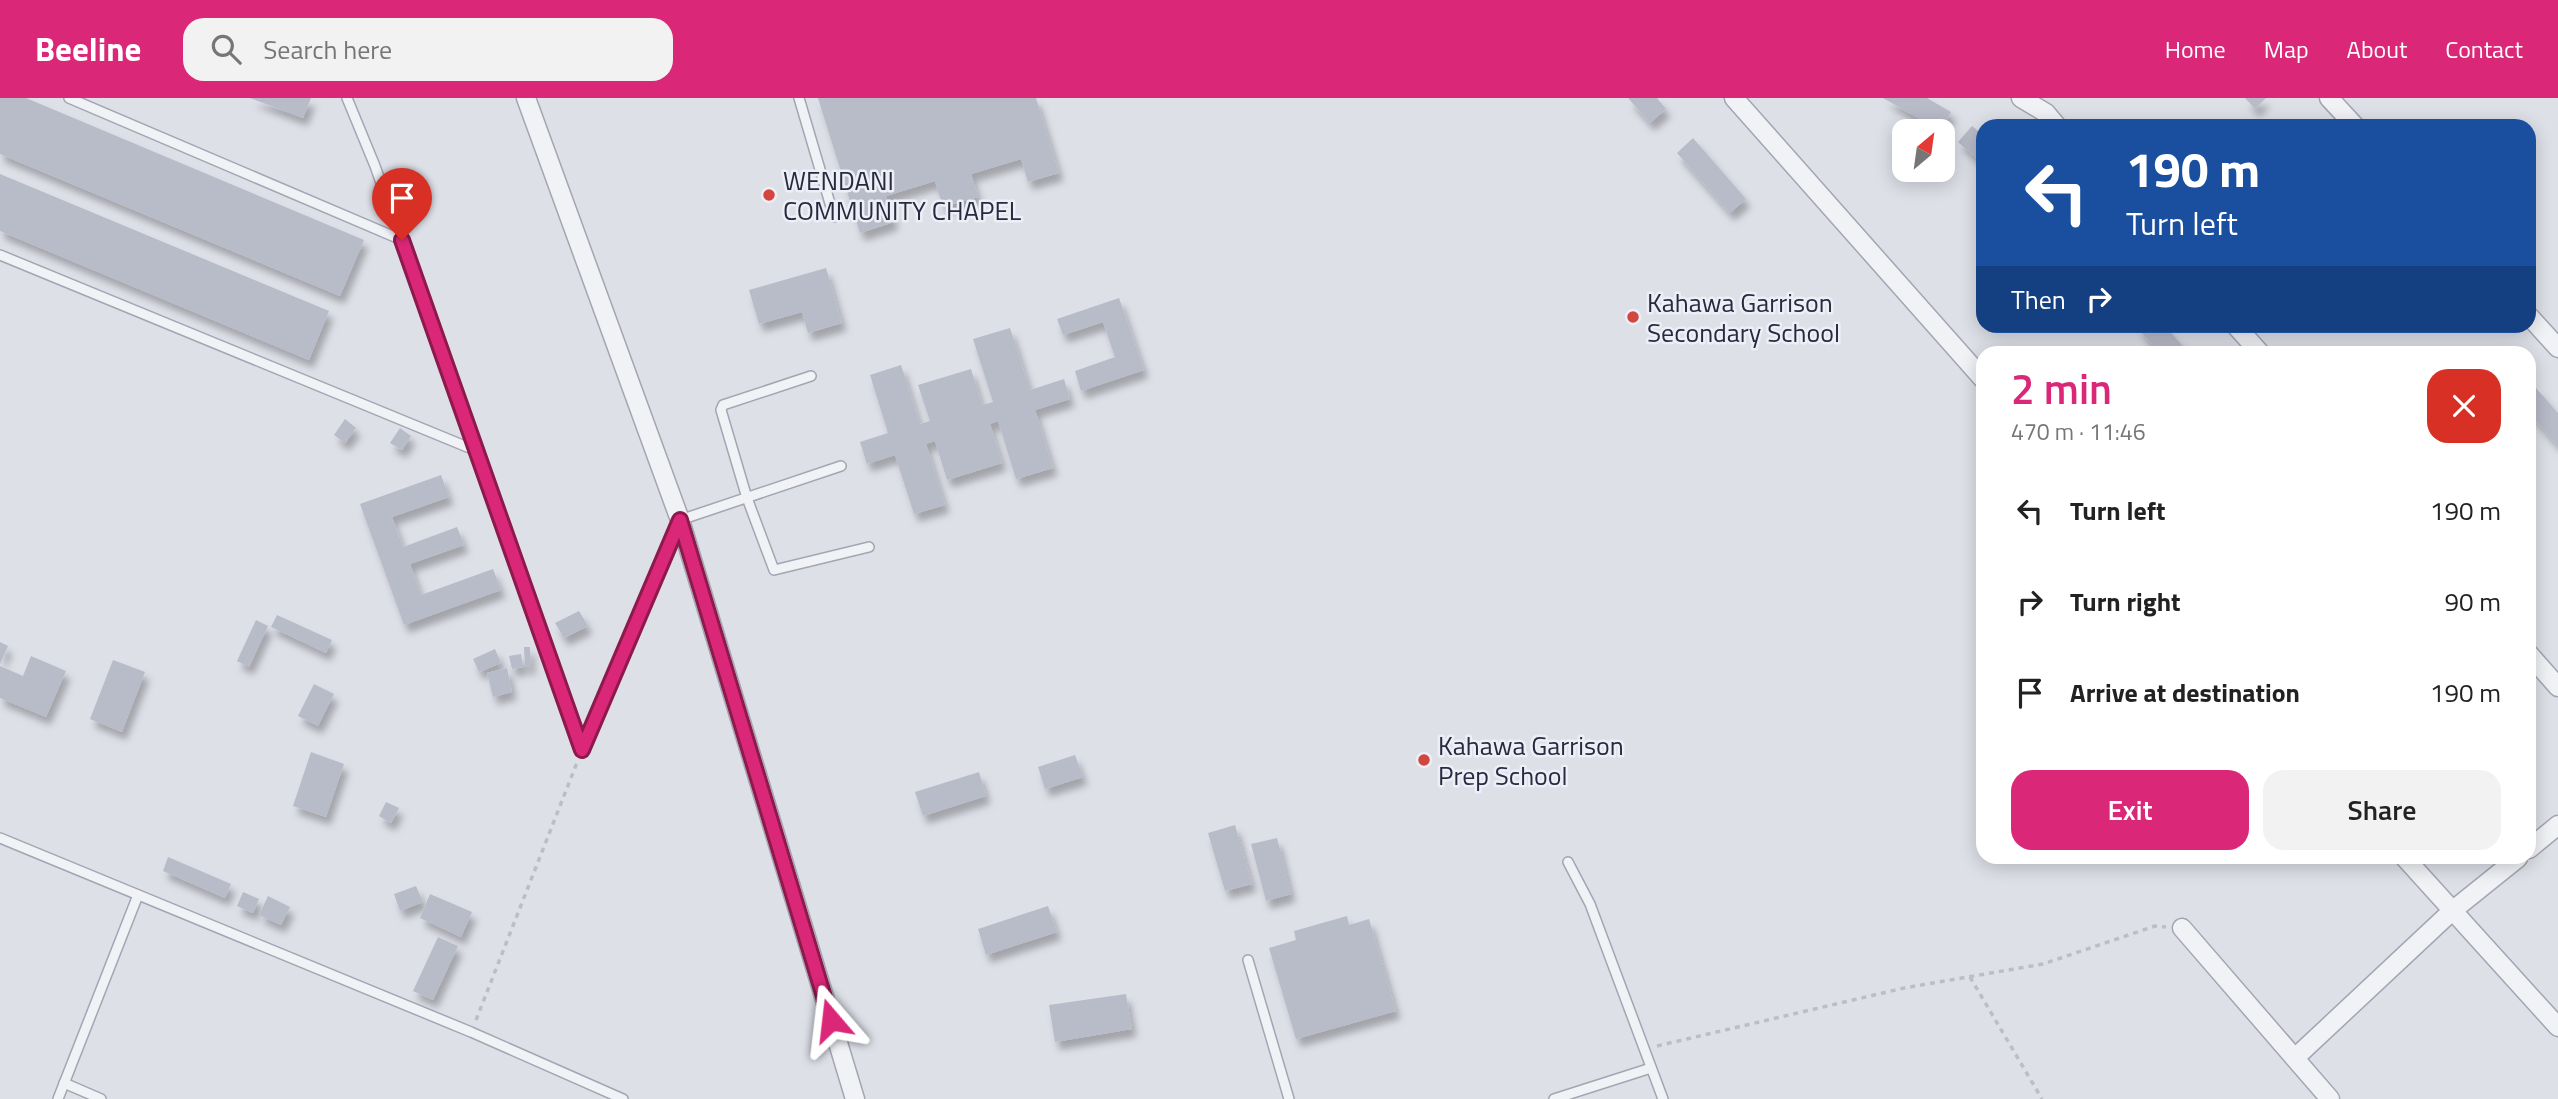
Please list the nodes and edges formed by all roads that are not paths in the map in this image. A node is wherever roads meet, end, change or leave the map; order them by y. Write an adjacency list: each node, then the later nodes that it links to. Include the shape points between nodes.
1 (69, 98): 11 (lane)
2 (347, 98): 11 (lane)
3 (526, 98): 20 (street)
4 (799, 98): 10 (lane)
5 (1734, 98): 15 (street)
6 (2021, 98): 8 (street)
7 (2329, 98): 9 (street)
8 (2051, 119)
9 (2348, 119)
10 (834, 217)
11 (402, 240): 17 (lane)
12 (0, 255): 17 (lane)
13 (2536, 324): 14 (street)
14 (2558, 348)
15 (1976, 371)
16 (811, 376): 19 (lane, via 723,405)
17 (477, 452): 20 (lane, via 582,750)
18 (841, 466): 19 (lane)
19 (747, 498): 20 (lane); 21 (lane, via 774,570)
20 (680, 520): 41 (street)
21 (869, 547)
22 (2536, 661): 23 (street)
23 (2558, 687)
24 (2558, 825): 26 (street)
25 (0, 838): 30 (lane)
26 (2536, 843)
27 (1568, 862): 36 (lane, via 1590,904)
28 (2410, 864): 31 (street)
29 (2511, 864): 31 (street)
30 (138, 895): 37 (lane); 40 (lane)
31 (2452, 911): 34 (street); 35 (street)
32 (2182, 928): 35 (street)
33 (1248, 960): 42 (lane)
34 (2558, 1027)
35 (2296, 1057): 45 (street)
36 (1651, 1068): 43 (lane); 44 (lane)
37 (64, 1083): 38 (lane); 39 (lane)
38 (58, 1099)
39 (102, 1099)
40 (623, 1099)
41 (855, 1099)
42 (1289, 1099)
43 (1554, 1099)
44 (1662, 1099)
45 (2330, 1099)

